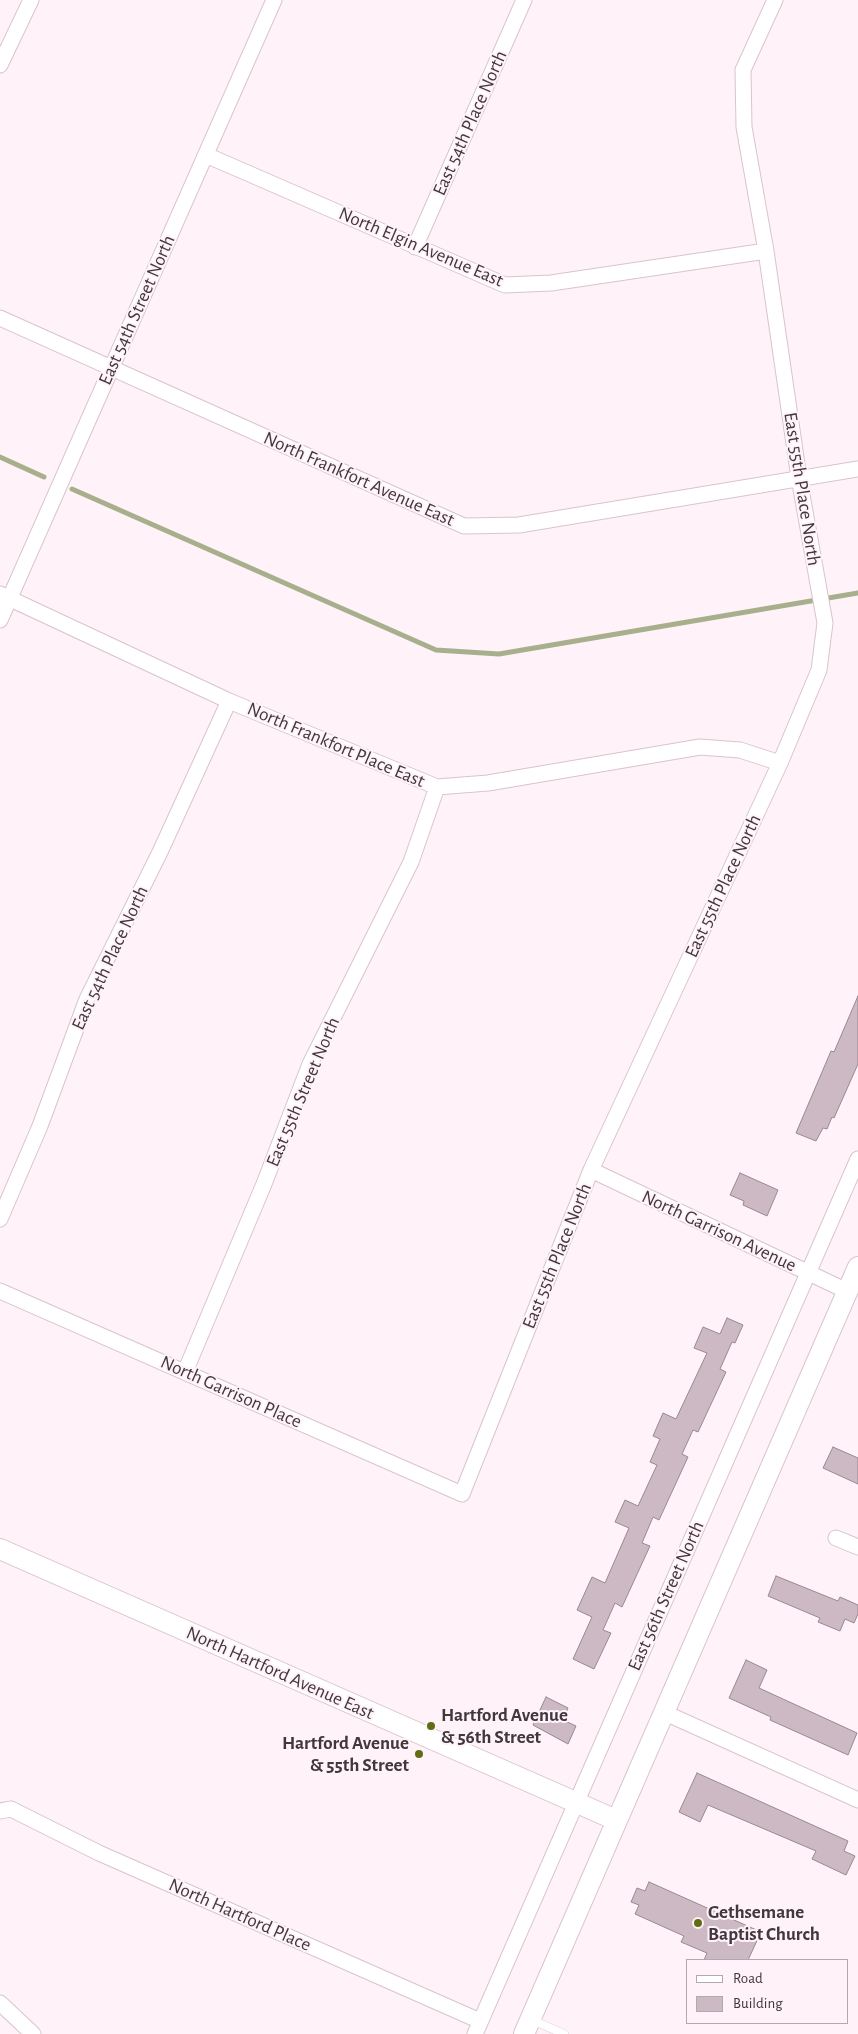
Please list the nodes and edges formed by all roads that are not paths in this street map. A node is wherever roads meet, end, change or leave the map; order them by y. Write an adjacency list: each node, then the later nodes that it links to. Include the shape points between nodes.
1 (31, 0): 5 (street)
2 (274, 0): 6 (street, East 54th Street North)
3 (524, 0): 7 (street, East 54th Place North)
4 (775, 0): 8 (street, via 743,70 744,127)
5 (0, 65)
6 (206, 155): 7 (street, North Elgin Avenue East); 10 (street, East 54th Street North)
7 (416, 247): 8 (street, North Elgin Avenue East, via 505,285 551,283)
8 (766, 251): 12 (street, East 55th Place North)
9 (0, 318): 10 (street, North Frankfort Avenue East)
10 (111, 368): 12 (street, North Frankfort Avenue East, via 464,526 518,525); 13 (street, East 54th Street North)
11 (858, 469): 12 (street, North Frankfort Avenue East)
12 (799, 478): 16 (street, East 55th Place North, via 825,623 819,670)
13 (5, 596): 14 (street, East 54th Street North); 15 (street, North Frankfort Place East)
14 (0, 620)
15 (229, 701): 17 (street, North Frankfort Place East); 20 (street, East 54th Place North, via 160,852 87,999 40,1126)
16 (780, 763): 17 (street, North Frankfort Place East, via 740,750 700,747 488,783); 19 (street, East 55th Place North)
17 (437, 787): 25 (street, East 55th Street North, via 412,862 310,1064 264,1184)
18 (858, 1159): 22 (street, East 56th Street North)
19 (592, 1170): 22 (street, North Garrison Avenue); 26 (street, East 55th Place North)
20 (0, 1219)
21 (858, 1266): 24 (street)
22 (808, 1273): 24 (street, North Garrison Avenue); 32 (street, East 56th Street North)
23 (0, 1291): 25 (street, North Garrison Place)
24 (847, 1291): 30 (street)
25 (185, 1372): 26 (street, North Garrison Place)
26 (462, 1494)
27 (836, 1538): 28 (street)
28 (858, 1547)
29 (0, 1549): 32 (street, North Hartford Avenue East)
30 (662, 1712): 31 (street); 34 (street)
31 (858, 1800)
32 (575, 1804): 34 (street, North Hartford Avenue East); 37 (street, East 56th Street North)
33 (0, 1810): 37 (street, North Hartford Place, via 11,1809)
34 (616, 1820): 36 (street)
35 (0, 2003): 38 (street)
36 (527, 2027): 39 (lane)
37 (478, 2028)
38 (33, 2034)
39 (564, 2034)

